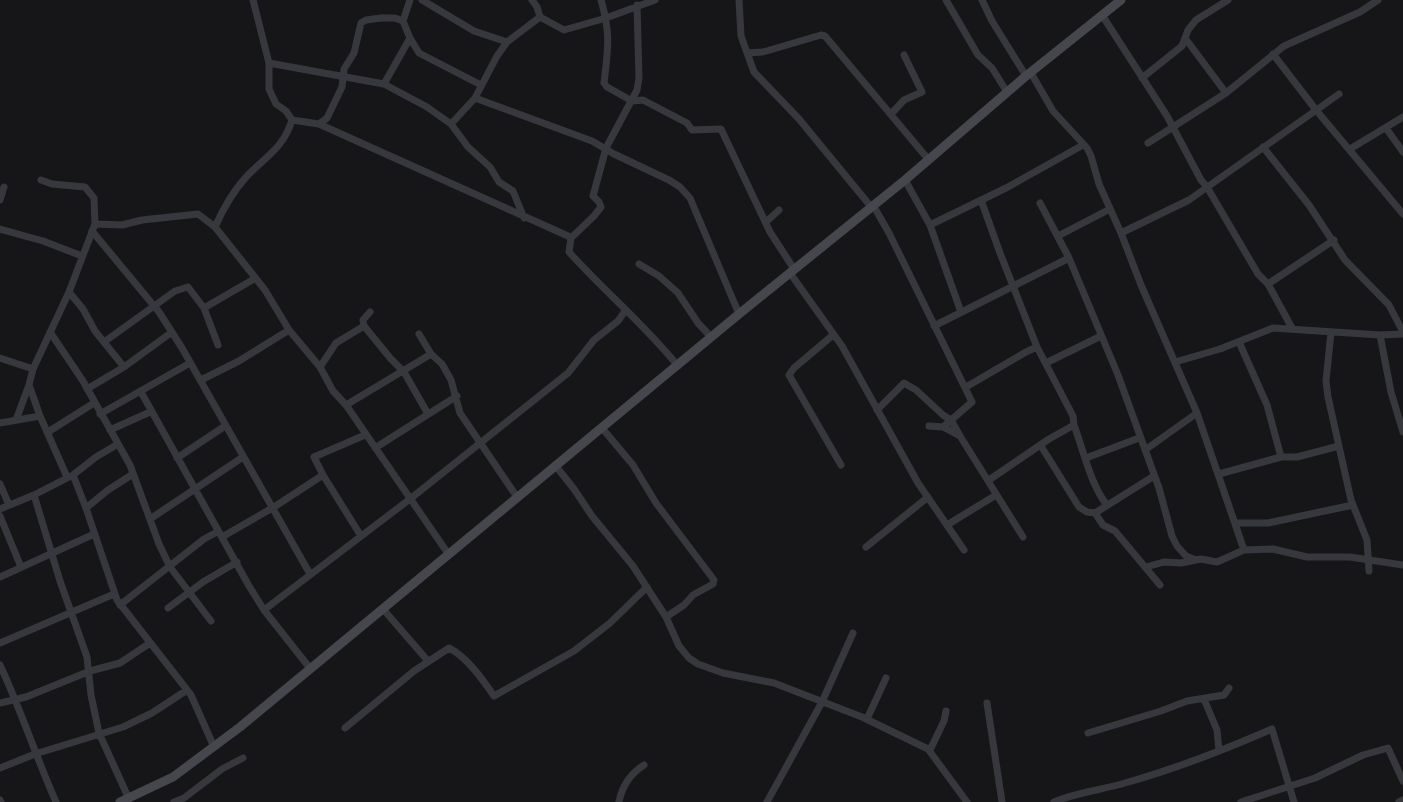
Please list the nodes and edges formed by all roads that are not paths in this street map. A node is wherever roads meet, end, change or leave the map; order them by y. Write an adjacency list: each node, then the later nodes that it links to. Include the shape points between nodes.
1 (253, 0): 24 (street)
2 (410, 0): 17 (street)
3 (422, 0): 20 (street, via 474,31)
4 (532, 0): 15 (street)
5 (601, 0): 16 (street)
6 (655, 0): 13 (street)
7 (739, 0): 21 (street, via 739,23)
8 (946, 0): 30 (street, via 978,55 992,68)
9 (982, 0): 25 (street)
10 (1121, 0): 14 (main road)
11 (1228, 0): 19 (street, via 1196,20)
12 (1378, 0): 22 (street)
13 (638, 5): 16 (street); 34 (street, via 639,78)
14 (1102, 15): 25 (main road); 27 (street)
15 (540, 17): 16 (street, via 564,30); 20 (street)
16 (606, 18): 34 (street, via 609,48 604,82)
17 (403, 21): 18 (street); 26 (street, via 381,18 361,23)
18 (410, 38): 28 (street); 29 (street, via 419,53)
19 (1185, 38): 27 (street, via 1182,46); 31 (street)
20 (507, 42): 29 (street)
21 (747, 53): 36 (street, via 825,36); 57 (street, via 754,72)
22 (1273, 54): 31 (street); 35 (street)
23 (904, 55): 36 (street, via 922,92 904,100)
24 (269, 63): 26 (street); 38 (street, via 269,88 276,105)
25 (1028, 74): 30 (main road); 44 (street)
26 (344, 77): 28 (street); 39 (street, via 327,118)
27 (1142, 78): 41 (street)
28 (384, 84): 40 (street)
29 (481, 85): 33 (street)
30 (1007, 93): 49 (main road)
31 (1226, 93): 41 (street)
32 (1339, 94): 35 (street)
33 (476, 98): 40 (street); 46 (street)
34 (632, 101): 46 (street); 62 (street, via 643,100 687,123 692,130 721,129)
35 (1316, 110): 45 (street); 47 (street)
36 (891, 114): 49 (street)
37 (1403, 117): 42 (street)
38 (292, 120): 39 (street); 64 (street, via 282,143 238,186)
39 (319, 124): 61 (street)
40 (451, 124): 61 (street, via 499,182 513,191)
41 (1172, 128): 43 (street); 52 (street)
42 (1386, 128): 47 (street); 48 (street)
43 (1148, 143)
44 (1083, 145): 55 (street); 58 (street, via 1091,156)
45 (1263, 147): 52 (street); 70 (street)
46 (606, 148): 69 (street, via 593,196 601,207); 84 (street, via 669,180 690,198)
47 (1350, 149): 60 (street)
48 (1403, 152)
49 (928, 159): 51 (main road)
50 (41, 180): 66 (street, via 85,188 94,198)
51 (905, 180): 57 (main road); 63 (street)
52 (1207, 187): 67 (street); 76 (street, via 1258,274)
53 (4, 188): 54 (street)
54 (0, 200)
55 (981, 200): 63 (street); 77 (street)
56 (1040, 203): 68 (street)
57 (872, 206): 74 (main road); 86 (street)
58 (1110, 209): 67 (street); 68 (street)
59 (779, 210): 62 (street)
60 (1402, 211)
61 (524, 218): 69 (street)
62 (766, 222): 74 (street)
63 (930, 225): 83 (street)
64 (215, 227): 66 (street, via 198,214); 75 (street)
65 (0, 228): 71 (street)
66 (94, 228): 71 (street); 79 (street)
67 (1121, 233): 104 (street)
68 (1058, 236): 72 (street)
69 (571, 238): 81 (street, via 569,252)
70 (1334, 240): 76 (street); 92 (street, via 1345,260 1389,305)
71 (82, 256): 78 (street)
72 (1069, 258): 77 (street); 96 (street)
73 (639, 264): 97 (street, via 678,293)
74 (792, 271): 84 (main road); 95 (street)
75 (254, 279): 80 (street); 88 (street)
76 (1268, 284): 87 (street)
77 (1013, 287): 83 (street); 101 (street)
78 (69, 292): 89 (street); 98 (street)
79 (153, 306): 80 (street, via 188,287); 90 (street); 98 (street)
80 (204, 308): 100 (street)
81 (625, 311): 107 (street); 141 (street, via 594,340 568,373)
82 (370, 312): 85 (street, via 363,320)
83 (962, 312): 86 (street)
84 (739, 314): 97 (main road)
85 (364, 326): 109 (street, via 336,344); 111 (street)
86 (934, 326): 114 (street)
87 (1292, 328): 91 (street); 99 (street, via 1273,328)
88 (289, 330): 109 (street); 112 (street)
89 (50, 332): 110 (street); 115 (street)
90 (172, 332): 105 (street); 108 (street)
91 (1331, 332): 94 (street); 143 (street, via 1326,381)
92 (1403, 333): 94 (street)
93 (419, 334): 102 (street)
94 (1380, 334): 136 (street, via 1390,392)
95 (833, 335): 120 (street); 151 (street, via 789,375)
96 (1101, 336): 106 (street); 139 (street)
97 (711, 337): 107 (main road)
98 (104, 342): 108 (street)
99 (1239, 342): 104 (street); 147 (street, via 1267,405)
100 (218, 345)
101 (1038, 347): 106 (street); 114 (street)
102 (432, 354): 111 (street); 117 (street, via 442,364)
103 (0, 358): 110 (street)
104 (1175, 362): 122 (street)
105 (190, 363): 112 (street); 116 (street)
106 (1046, 363): 129 (street)
107 (678, 366): 133 (main road)
108 (124, 367): 115 (street)
109 (320, 368): 119 (street)
110 (33, 369): 113 (street)
111 (404, 372): 119 (street); 124 (street)
112 (201, 380): 130 (street)
113 (29, 385): 125 (street); 126 (street)
114 (966, 387): 127 (street, via 972,402)
115 (87, 389): 118 (street)
116 (141, 392): 121 (street); 123 (street)
117 (456, 396): 124 (street); 141 (street, via 460,413)
118 (94, 403): 123 (street); 135 (street)
119 (346, 405): 137 (street)
120 (877, 410): 127 (street, via 904,383); 163 (street)
121 (150, 411): 134 (street); 149 (street)
122 (1197, 413): 145 (street); 153 (street)
123 (100, 414): 134 (street)
124 (428, 414): 144 (street)
125 (40, 416): 126 (street); 135 (street)
126 (16, 420): 128 (street)
127 (951, 420): 132 (street); 138 (street)
128 (0, 423)
129 (1074, 425): 142 (street); 148 (street)
130 (225, 426): 146 (street); 149 (street)
131 (929, 426): 132 (street)
132 (943, 427): 138 (street)
133 (602, 428): 150 (main road); 204 (street, via 633,465 656,503 714,580)
134 (110, 430): 140 (street)
135 (48, 432): 155 (street)
136 (1403, 432)
137 (365, 435): 144 (street); 154 (street, via 314,457)
138 (960, 436): 157 (street)
139 (1139, 438): 145 (street); 148 (street)
140 (118, 444): 152 (street); 155 (street)
141 (480, 445): 162 (street); 164 (street)
142 (1041, 446): 157 (street); 171 (street, via 1079,507)
143 (1339, 446): 147 (street); 167 (street)
144 (375, 448): 164 (street)
145 (1145, 450): 156 (street)
146 (243, 457): 159 (street); 168 (street)
147 (1281, 457): 153 (street)
148 (1086, 458): 166 (street)
149 (177, 459): 159 (street)
150 (555, 465): 162 (main road); 196 (street)
151 (841, 465)
152 (134, 474): 169 (street); 173 (street)
153 (1219, 474): 174 (street)
154 (323, 475): 168 (street); 178 (street)
155 (70, 476): 160 (street); 169 (street)
156 (1154, 476): 166 (street); 185 (street, via 1176,546)
157 (989, 480): 161 (street)
158 (0, 484): 165 (street)
159 (194, 489): 173 (street); 177 (street)
160 (34, 495): 165 (street); 183 (street)
161 (996, 495): 175 (street); 179 (street)
162 (517, 497): 184 (main road)
163 (928, 497): 175 (street); 180 (street)
164 (410, 500): 178 (street); 184 (street)
165 (9, 505): 170 (street)
166 (1107, 505): 171 (street)
167 (1353, 505): 174 (street, via 1268,523); 186 (street, via 1367,540)
168 (274, 507): 177 (street); 193 (street)
169 (86, 508): 176 (street)
170 (0, 509)
171 (1095, 513): 191 (street)
172 (0, 516): 189 (street)
173 (150, 519): 190 (street)
174 (1236, 523): 182 (street)
175 (947, 525): 181 (street)
176 (94, 534): 183 (street); 198 (street)
177 (220, 534): 187 (street); 190 (street, via 204,539)
178 (361, 536): 193 (street)
179 (1023, 537)
180 (866, 547)
181 (964, 550)
182 (1244, 550): 185 (street, via 1217,562); 186 (street, via 1273,549 1307,557)
183 (51, 554): 189 (street); 203 (street)
184 (449, 555): 201 (main road)
185 (1196, 560): 191 (street)
186 (1370, 561): 188 (street); 192 (street)
187 (237, 562): 197 (street); 202 (street)
188 (1403, 566)
189 (21, 567): 194 (street)
190 (170, 567): 197 (street); 199 (street)
191 (1146, 567): 195 (street)
192 (1369, 571)
193 (310, 574): 202 (street)
194 (0, 577)
195 (1160, 585)
196 (646, 587): 204 (street); 209 (street, via 574,651 494,696 456,651 449,648)
197 (190, 592): 200 (street); 205 (street)
198 (114, 594): 199 (street); 203 (street)
199 (120, 605): 208 (street)
200 (168, 608)
201 (383, 609): 209 (street); 211 (main road)
202 (264, 610): 211 (street)
203 (72, 611): 207 (street); 212 (street)
204 (666, 617): 218 (street, via 679,646 698,664 774,683)
205 (211, 621)
206 (853, 633): 218 (street)
207 (0, 643)
208 (150, 643): 212 (street, via 120,663); 215 (street)
209 (428, 661): 223 (street)
210 (0, 665): 216 (street)
211 (309, 667): 226 (main road)
212 (90, 671): 216 (street); 224 (street)
213 (886, 678): 222 (street)
214 (1229, 688): 217 (street, via 1224,695)
215 (187, 690): 224 (street, via 152,713); 226 (street)
216 (16, 698): 219 (street); 229 (street)
217 (1204, 699): 225 (street); 228 (street, via 1217,730)
218 (822, 702): 222 (street); 242 (street)
219 (0, 703)
220 (987, 703): 245 (street)
221 (946, 711): 227 (street)
222 (867, 719): 227 (street)
223 (345, 728)
224 (99, 733): 229 (street); 236 (street)
225 (1088, 734)
226 (214, 747): 236 (main road, via 173,777)
227 (930, 750): 244 (street)
228 (1219, 751): 234 (street, via 1272,729); 246 (street)
229 (35, 754): 232 (street); 239 (street)
230 (243, 758): 237 (street)
231 (644, 765): 241 (street, via 633,772)
232 (0, 768)
233 (1403, 781): 234 (street, via 1388,748)
234 (1289, 787): 235 (street); 249 (street)
235 (1270, 794): 247 (street); 248 (street)
236 (124, 800)
237 (185, 800): 240 (street)
238 (1403, 800): 250 (street)
239 (56, 802)
240 (174, 802)
241 (619, 802)
242 (767, 802)
243 (961, 802): 244 (street, via 949,778)
244 (967, 802)
245 (1002, 802)
246 (1054, 802)
247 (1241, 802)
248 (1273, 802)
249 (1294, 802)
250 (1399, 802)

